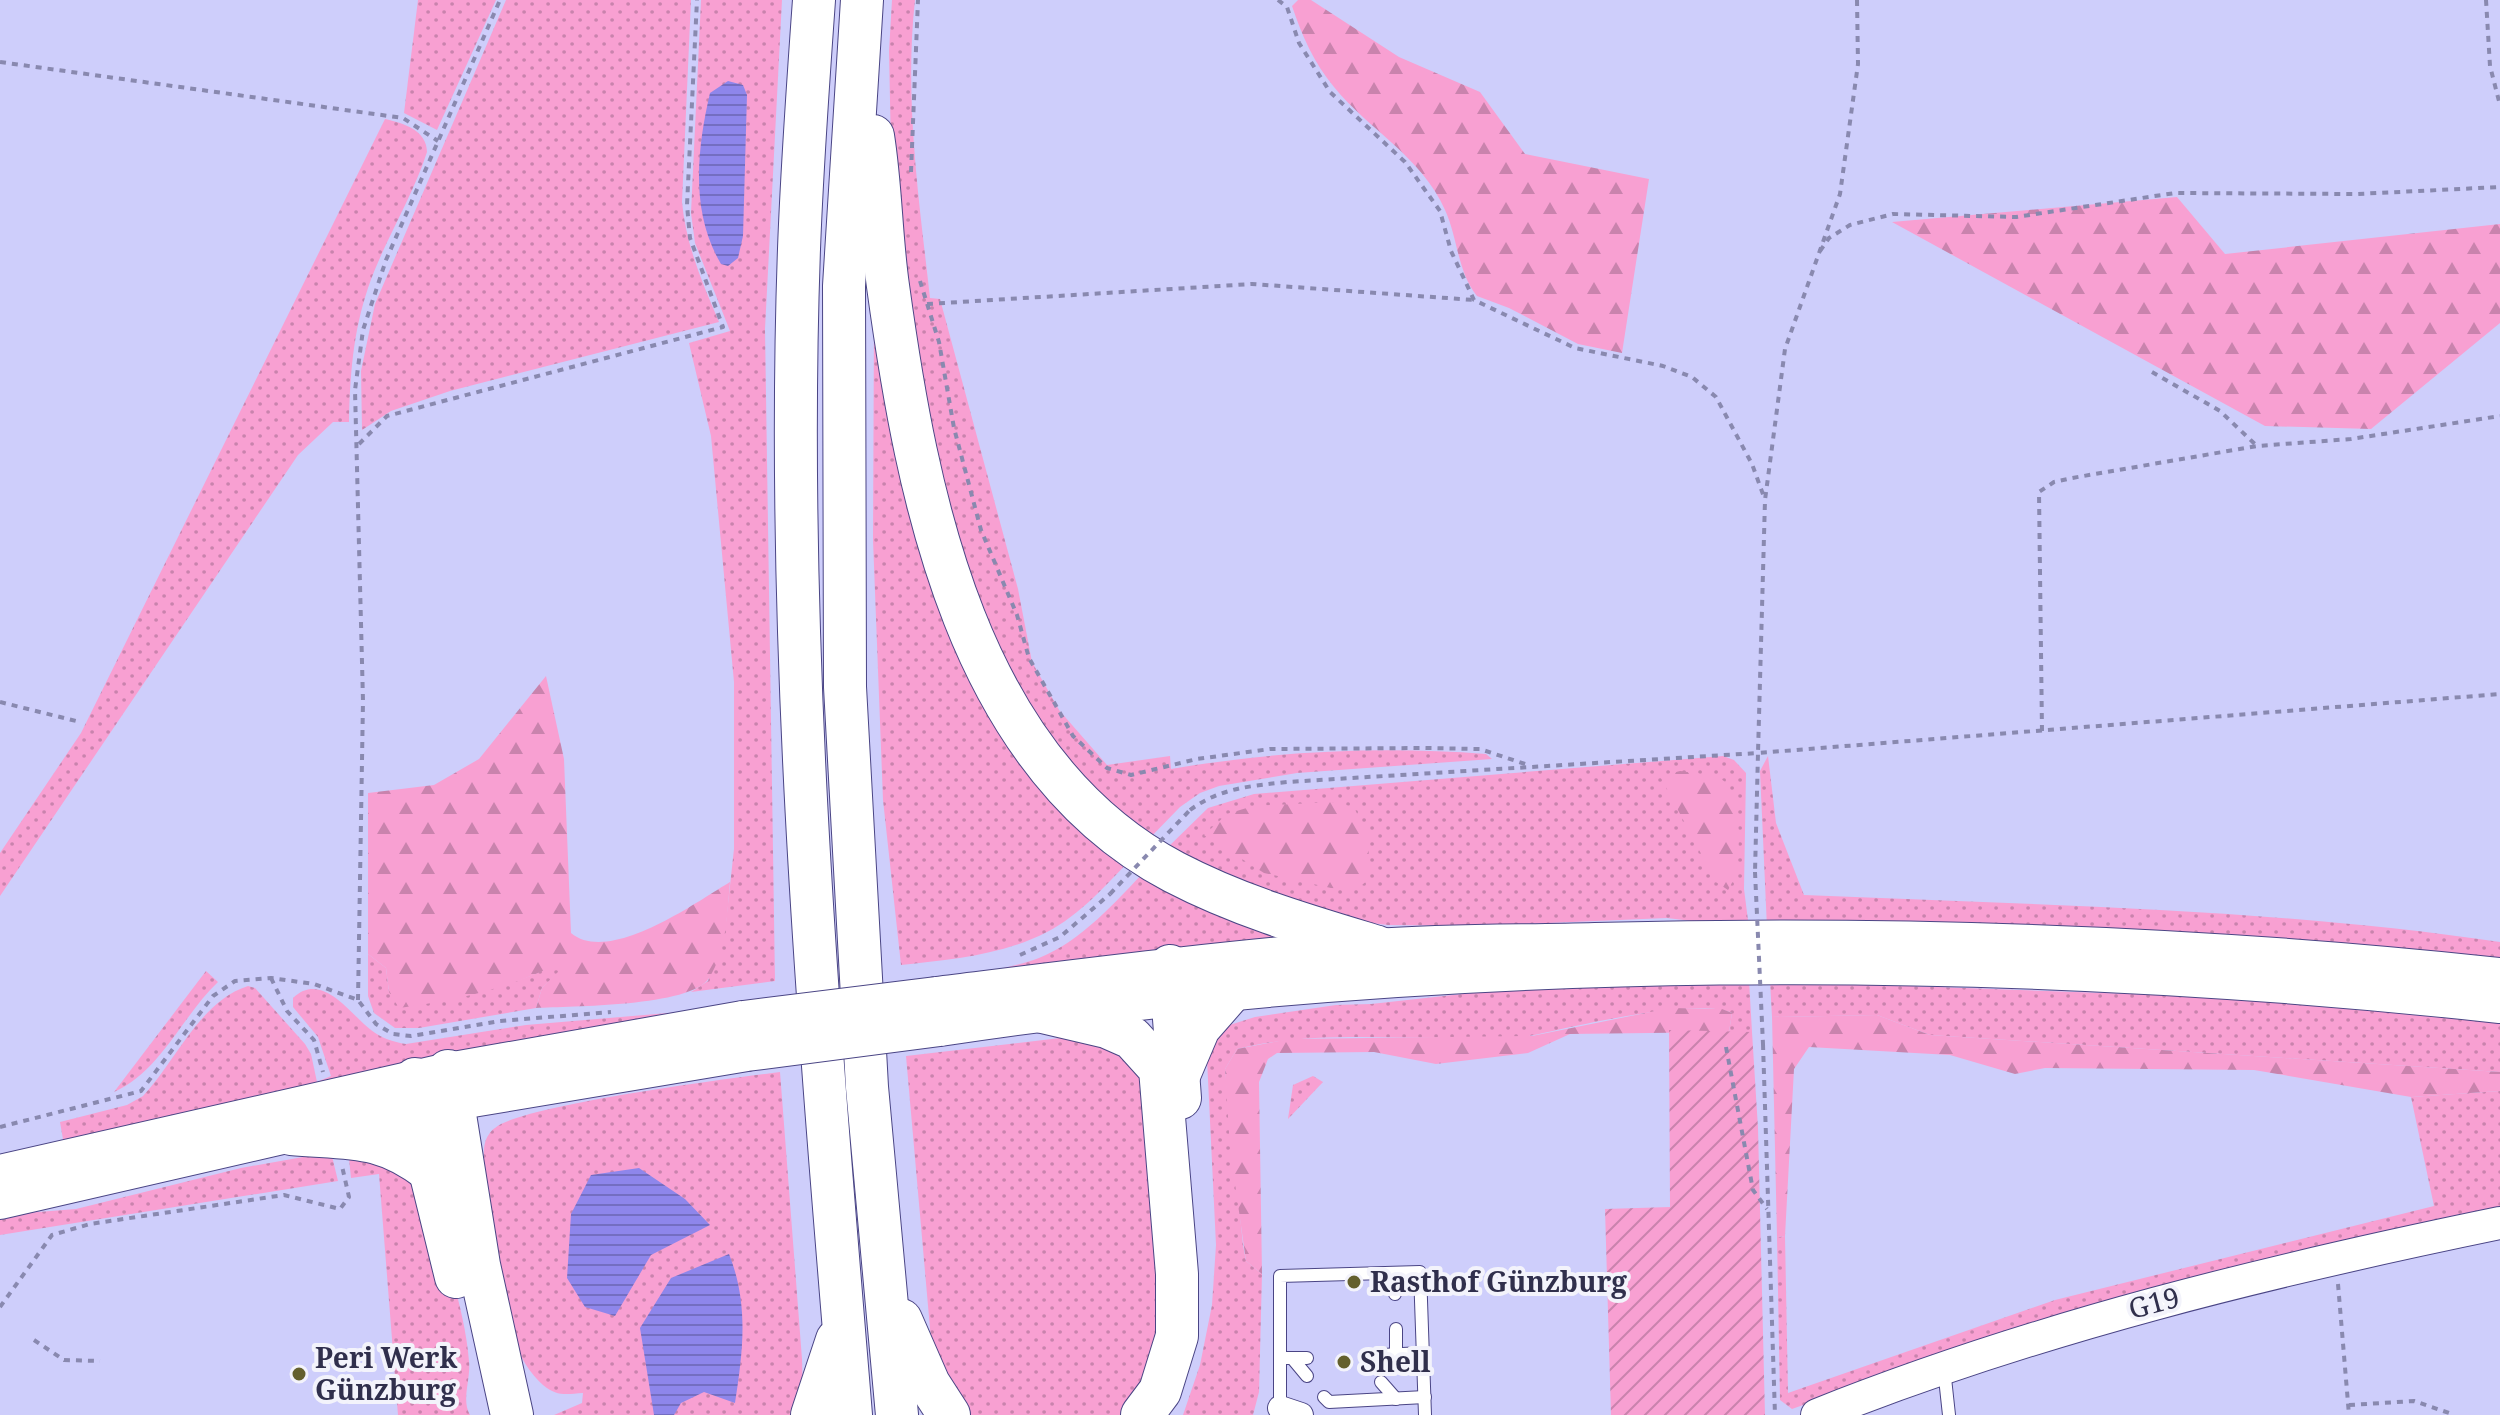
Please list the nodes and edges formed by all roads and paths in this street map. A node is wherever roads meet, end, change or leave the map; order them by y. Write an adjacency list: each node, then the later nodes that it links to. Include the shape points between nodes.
1 (500, 0): 12 (path)
2 (697, 0): 21 (path, via 688,216 690,238 723,327 387,416)
3 (814, 0): 58 (highway, via 799,251 798,515 814,928)
4 (862, 0): 9 (highway)
5 (918, 0): 13 (path)
6 (1278, 0): 17 (path, via 1287,7 1299,43 1330,92 1405,162 1440,211)
7 (1857, 0): 15 (path, via 1853,118 1840,194)
8 (2486, 0): 11 (path, via 2490,66)
9 (858, 51): 30 (highway, via 904,396 941,550 994,688 1069,791 1172,871 1261,912); 54 (highway, via 844,286 845,687 867,1087)
10 (0, 62): 12 (path, via 403,118)
11 (2500, 105)
12 (438, 141): 21 (path, via 386,260 363,330 355,390)
13 (910, 183)
14 (2500, 187): 15 (path, via 2357,194 2175,193 2016,217 1893,214 1850,225 1829,238)
15 (1817, 255): 23 (path, via 1785,349)
16 (919, 277): 18 (path)
17 (1474, 300): 18 (path, via 1252,284); 23 (path, via 1575,348 1692,377 1716,397)
18 (927, 304): 29 (path, via 981,530 1029,658 1073,736 1107,768 1131,775 1270,749 1480,749)
19 (2152, 372): 22 (path, via 2220,411)
20 (2500, 416): 22 (path, via 2351,439)
21 (359, 444): 36 (path, via 363,701)
22 (2257, 446): 27 (path, via 2072,478 2039,492)
23 (1765, 500): 28 (path)
24 (2500, 694): 27 (path)
25 (0, 702): 26 (path)
26 (80, 722)
27 (2042, 731): 28 (path)
28 (1758, 753): 29 (path); 51 (path, bridge, via 1755,872)
29 (1528, 765): 31 (path, bridge, via 1230,789 1209,796 1060,937)
30 (1378, 947): 32 (main road, via 1691,938 1993,939 2349,960); 34 (main road)
31 (1015, 956)
32 (2500, 976)
33 (271, 978): 36 (path, via 314,984); 43 (path, via 287,1011 314,1040); 45 (path, via 235,981 213,996 141,1091)
34 (1171, 984): 35 (main road); 39 (main road); 40 (main road); 42 (highway)
35 (1227, 996): 37 (main road, via 1379,980 1692,966 1988,970 2348,989); 42 (highway, via 1199,1028)
36 (358, 1000): 38 (path, via 376,1024 411,1036 500,1021)
37 (2500, 1005)
38 (620, 1011)
39 (938, 1011): 40 (main road); 44 (main road, bridge, via 745,1036)
40 (1043, 1012): 82 (highway, via 1132,1038 1160,1069 1177,1336 1160,1391)
41 (1726, 1047): 51 (path, via 1753,1190)
42 (1179, 1076): 83 (highway, via 1194,1266 1193,1318 1182,1381)
43 (325, 1079)
44 (434, 1090): 46 (main road); 48 (highway); 49 (main road); 77 (highway)
45 (0, 1127)
46 (291, 1134): 48 (highway, via 378,1141); 50 (main road)
47 (340, 1154): 57 (path, via 349,1197 340,1209 284,1195 90,1224 52,1235)
48 (430, 1171): 76 (highway)
49 (0, 1173)
50 (0, 1201)
51 (1769, 1211): 85 (path)
52 (2500, 1223): 67 (street, G19, via 2262,1274)
53 (1394, 1273): 55 (lane); 61 (lane, via 1420,1272); 64 (lane, via 1280,1276)
54 (887, 1287): 80 (highway); 81 (highway, via 929,1384)
55 (1395, 1294)
56 (2340, 1294): 73 (path)
57 (0, 1307)
58 (843, 1320): 78 (highway); 79 (highway)
59 (1396, 1329): 62 (lane)
60 (34, 1340): 66 (path, via 64,1360)
61 (1423, 1353): 62 (lane); 71 (lane)
62 (1396, 1354): 63 (lane)
63 (1382, 1355)
64 (1286, 1358): 65 (lane); 68 (lane); 74 (lane)
65 (1307, 1358)
66 (100, 1361)
67 (1944, 1366): 86 (street, G19); 87 (lane)
68 (1307, 1376)
69 (1381, 1382): 72 (lane)
70 (1324, 1397): 72 (lane, via 1329,1402)
71 (1425, 1397): 72 (lane); 84 (lane)
72 (1396, 1399)
73 (2348, 1405): 75 (path, via 2414,1401); 88 (path)
74 (1282, 1413)
75 (2449, 1413)
76 (490, 1415)
77 (512, 1415)
78 (812, 1415)
79 (851, 1415)
80 (897, 1415)
81 (949, 1415)
82 (1142, 1415)
83 (1168, 1415)
84 (1425, 1415)
85 (1775, 1415)
86 (1817, 1415)
87 (1949, 1415)
88 (2349, 1415)

